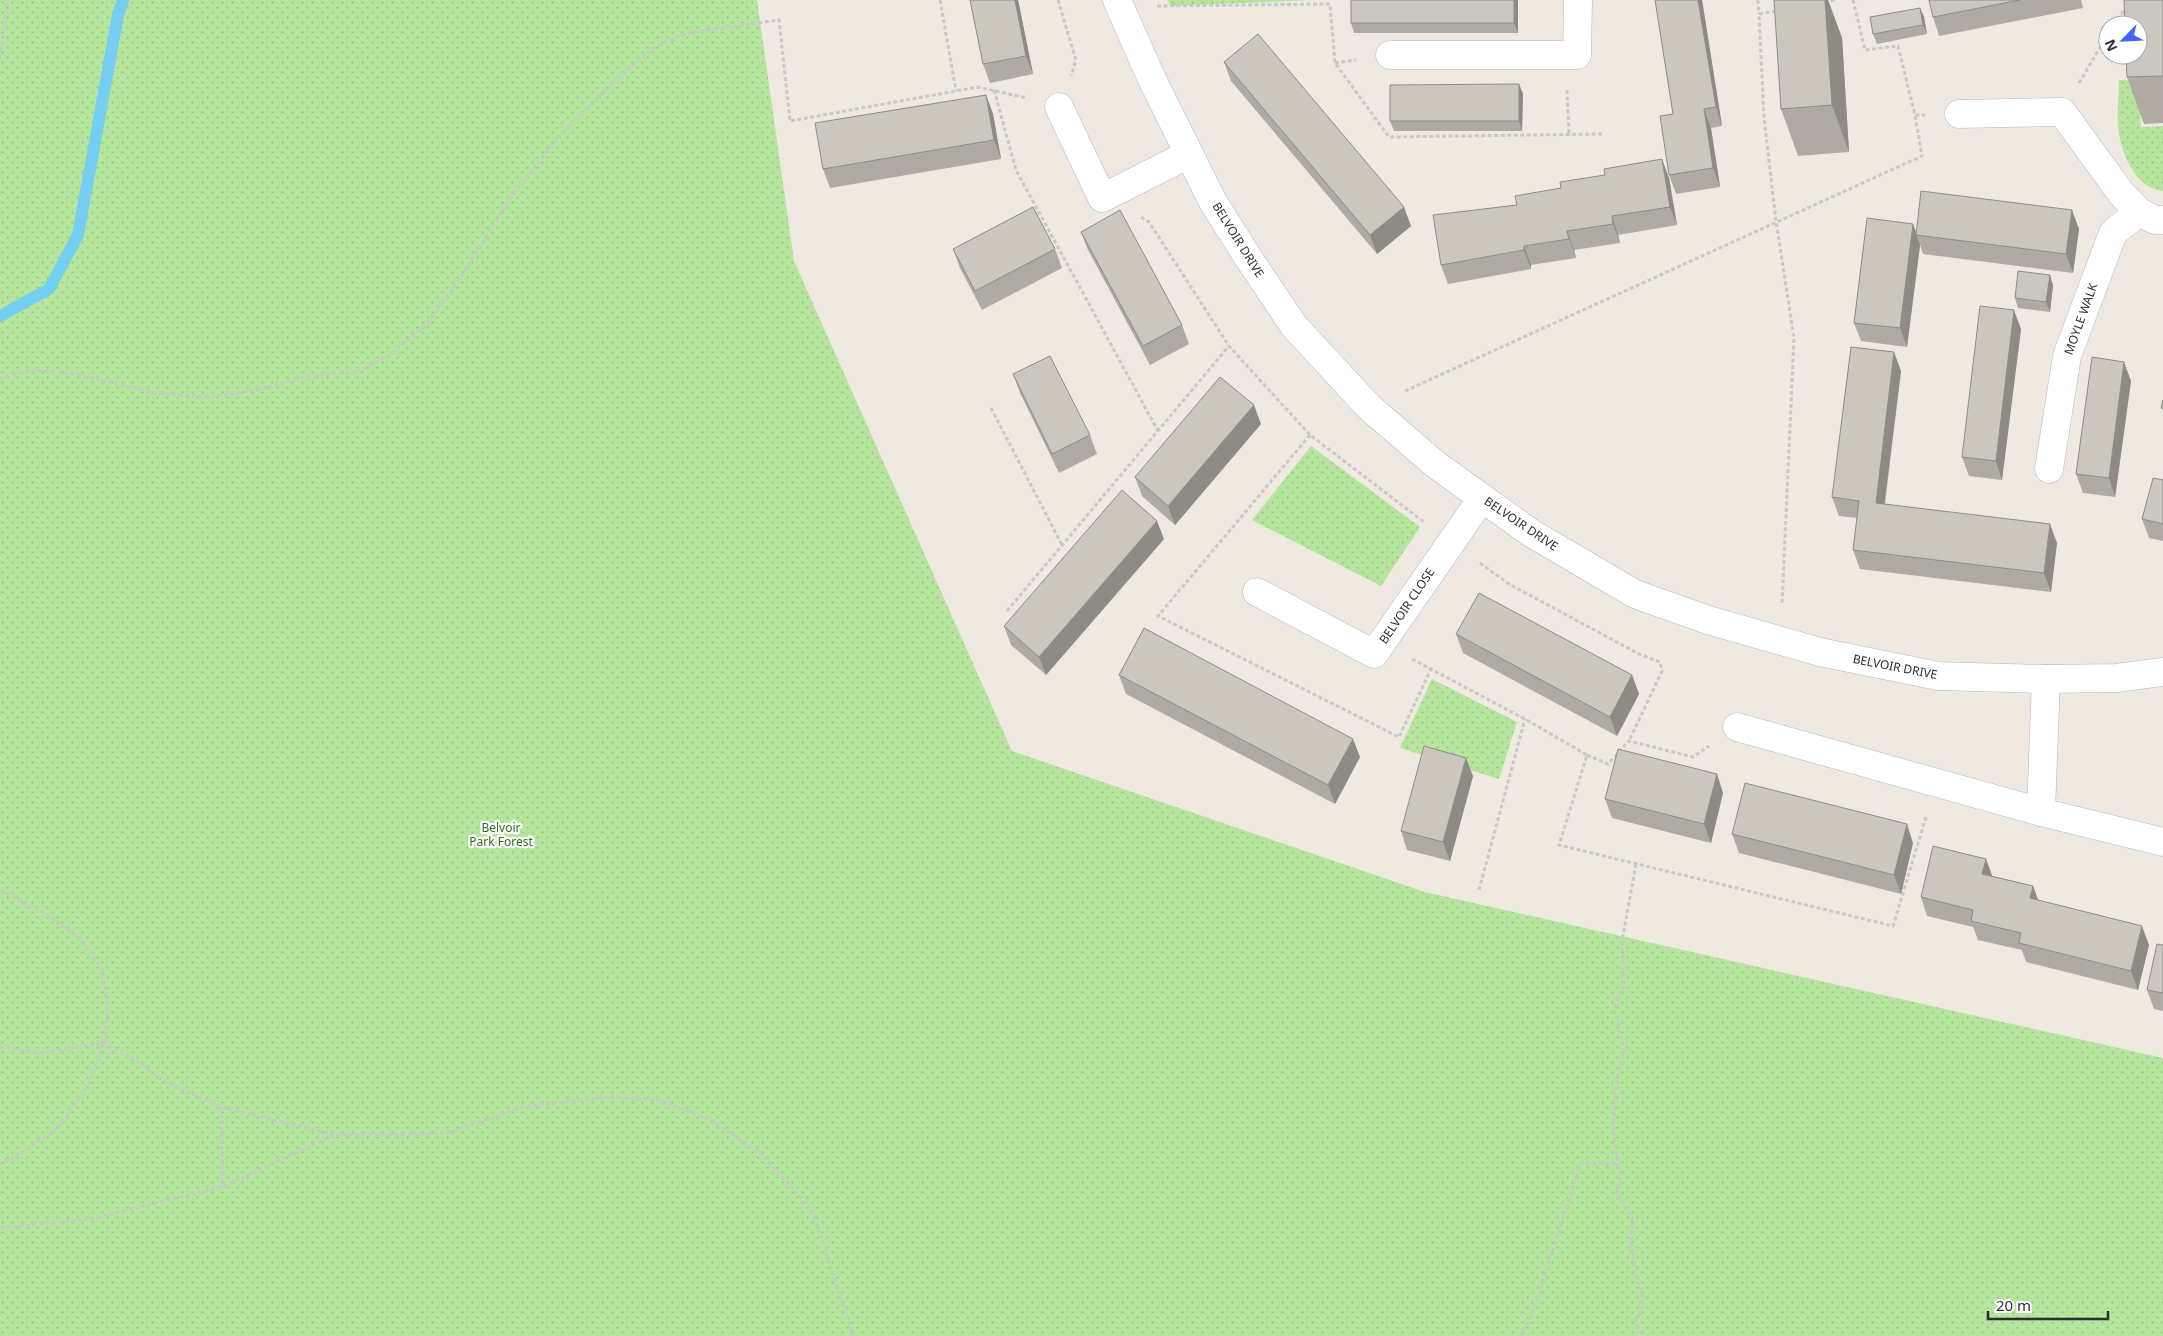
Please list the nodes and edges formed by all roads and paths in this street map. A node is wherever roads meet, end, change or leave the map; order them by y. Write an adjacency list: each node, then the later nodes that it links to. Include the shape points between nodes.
1 (8, 0): 17 (path)
2 (940, 0): 19 (path)
3 (1058, 0): 20 (path, via 1076,60)
4 (1117, 0): 25 (street, BELVOIR DRIVE)
5 (1578, 0): 16 (street, via 1576,55)
6 (1758, 0): 12 (path)
7 (1836, 0): 10 (path)
8 (1852, 0): 23 (path, via 1865,50 1898,46)
9 (2131, 0): 13 (path)
10 (1817, 4)
11 (1778, 10): 12 (path)
12 (1759, 14): 27 (path, via 1764,118)
13 (2121, 15)
14 (2098, 51): 21 (path)
15 (1390, 55): 16 (street)
16 (1566, 55): 24 (path)
17 (0, 58)
18 (994, 90): 19 (path, via 978,87); 20 (path); 32 (path, via 1016,170)
19 (956, 91): 29 (path, via 790,120 779,20 688,33 656,46 562,133 510,198 462,276 425,326 391,354 358,372 310,376 256,390 210,397 156,393 70,373 34,370)
20 (1059, 107): 25 (street, via 1102,198)
21 (2062, 112): 22 (street); 26 (street, MOYLE WALK, via 2121,193)
22 (1959, 114): 23 (path)
23 (1915, 115): 27 (path, via 1922,156)
24 (1569, 133)
25 (1189, 154): 30 (street, BELVOIR DRIVE, via 1212,200 1294,326)
26 (2151, 216): 33 (street, MOYLE WALK, via 2113,233 2067,356)
27 (1776, 221): 30 (path); 38 (path, via 1794,338)
28 (1229, 346): 32 (path)
29 (0, 378)
30 (1369, 407): 34 (street, BELVOIR DRIVE, via 1435,464)
31 (991, 408): 35 (path)
32 (1158, 430): 35 (path)
33 (2049, 469)
34 (1482, 498): 38 (street, BELVOIR DRIVE, via 1531,533 1635,594 1708,620); 39 (street, BELVOIR CLOSE)
35 (1062, 545): 37 (path)
36 (1257, 592): 39 (street, BELVOIR CLOSE)
37 (1006, 611)
38 (1780, 640): 41 (street, BELVOIR DRIVE, via 1820,652 1938,676)
39 (1374, 654): 42 (path, via 1398,652)
40 (2163, 672): 41 (street, BELVOIR DRIVE, via 2116,678)
41 (2046, 679): 46 (street)
42 (1525, 719): 44 (path); 50 (path)
43 (1737, 727): 44 (path, via 1694,757 1629,741 1608,764); 45 (street)
44 (1587, 755): 48 (path, via 1559,845)
45 (1936, 783): 46 (street); 48 (path, via 1893,926)
46 (2041, 812): 47 (street)
47 (2163, 842)
48 (1636, 864): 56 (path, via 1622,941 1624,986 1615,1011 1624,1051 1617,1080 1614,1119)
49 (0, 890): 51 (path, via 48,915 83,941 102,970 108,1008)
50 (1479, 890)
51 (104, 1044): 52 (path, via 40,1053); 53 (path, via 167,1083); 55 (path, via 89,1084 57,1129 10,1160)
52 (0, 1047)
53 (221, 1107): 54 (path); 57 (path)
54 (334, 1135): 57 (path); 59 (path, via 450,1132 526,1106 609,1097 659,1100 711,1120 761,1154 812,1210)
55 (0, 1163)
56 (1616, 1164): 60 (path, via 1581,1163 1530,1320); 61 (path, via 1620,1180 1616,1193 1632,1218 1633,1261 1642,1292 1642,1308 1636,1321)
57 (222, 1187): 58 (path, via 90,1220)
58 (0, 1228)
59 (853, 1336)
60 (1520, 1336)
61 (1642, 1336)

